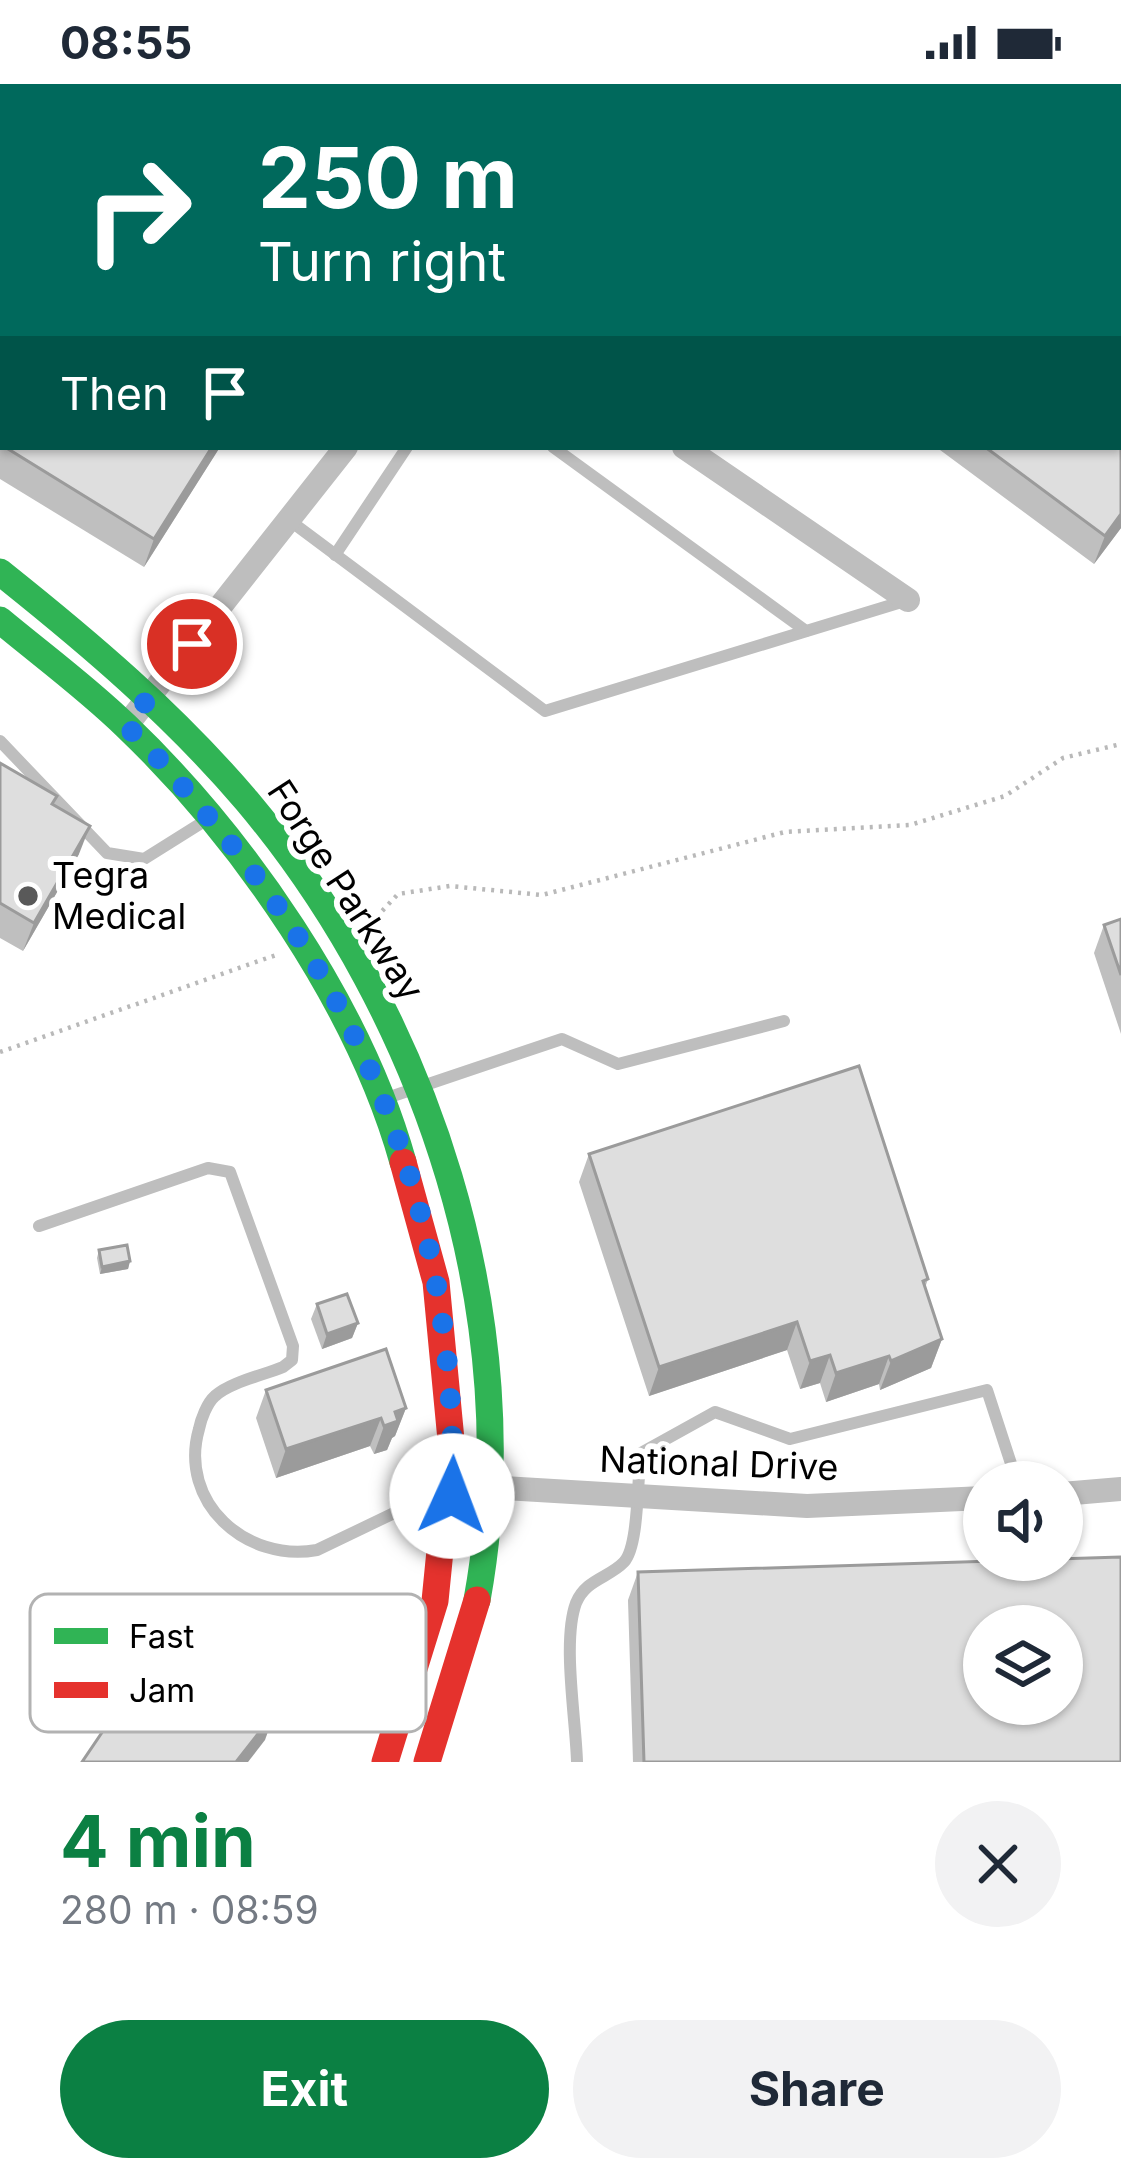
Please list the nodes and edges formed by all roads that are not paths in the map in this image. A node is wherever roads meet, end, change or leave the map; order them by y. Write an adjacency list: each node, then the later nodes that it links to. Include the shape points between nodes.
1 (344, 450): 5 (street)
2 (405, 450): 6 (lane)
3 (558, 450): 10 (lane)
4 (688, 450): 8 (street)
5 (288, 519): 6 (lane); 11 (street)
6 (335, 555): 10 (lane, via 545,711)
7 (0, 572): 11 (street, Forge Parkway)
8 (908, 600): 10 (lane)
9 (0, 620): 12 (street, Forge Parkway)
10 (806, 631)
11 (151, 697): 12 (street); 15 (street, Forge Parkway, via 248,801)
12 (126, 726): 14 (street, Forge Parkway)
13 (0, 741): 14 (lane, via 107,853 125,860 144,860)
14 (209, 818): 16 (street, Forge Parkway)
15 (352, 935): 16 (lane); 18 (street, Forge Parkway)
16 (296, 949): 19 (street, Forge Parkway)
17 (784, 1021): 18 (lane, via 617,1064 562,1039)
18 (419, 1087): 19 (lane); 23 (street, Forge Parkway, via 481,1291)
19 (383, 1100): 22 (street, Forge Parkway, via 432,1245 447,1327)
20 (39, 1226): 22 (lane, via 208,1168 230,1172 293,1346 284,1367 215,1395 194,1445 200,1487 241,1538 297,1553 317,1550)
21 (1010, 1461): 26 (lane, via 987,1390 790,1439 715,1412 641,1453)
22 (452, 1485): 23 (street, National Drive); 28 (street, Forge Parkway)
23 (489, 1487): 26 (street, National Drive); 31 (street, Forge Parkway, via 465,1661)
24 (1121, 1489): 25 (street)
25 (1083, 1492)
26 (633, 1499): 27 (street, National Drive, via 807,1506); 32 (lane, via 636,1540 623,1564 598,1575 578,1599 572,1622)
27 (963, 1499)
28 (426, 1642)
29 (398, 1732): 30 (street, Forge Parkway)
30 (385, 1762)
31 (427, 1762)
32 (578, 1762)

